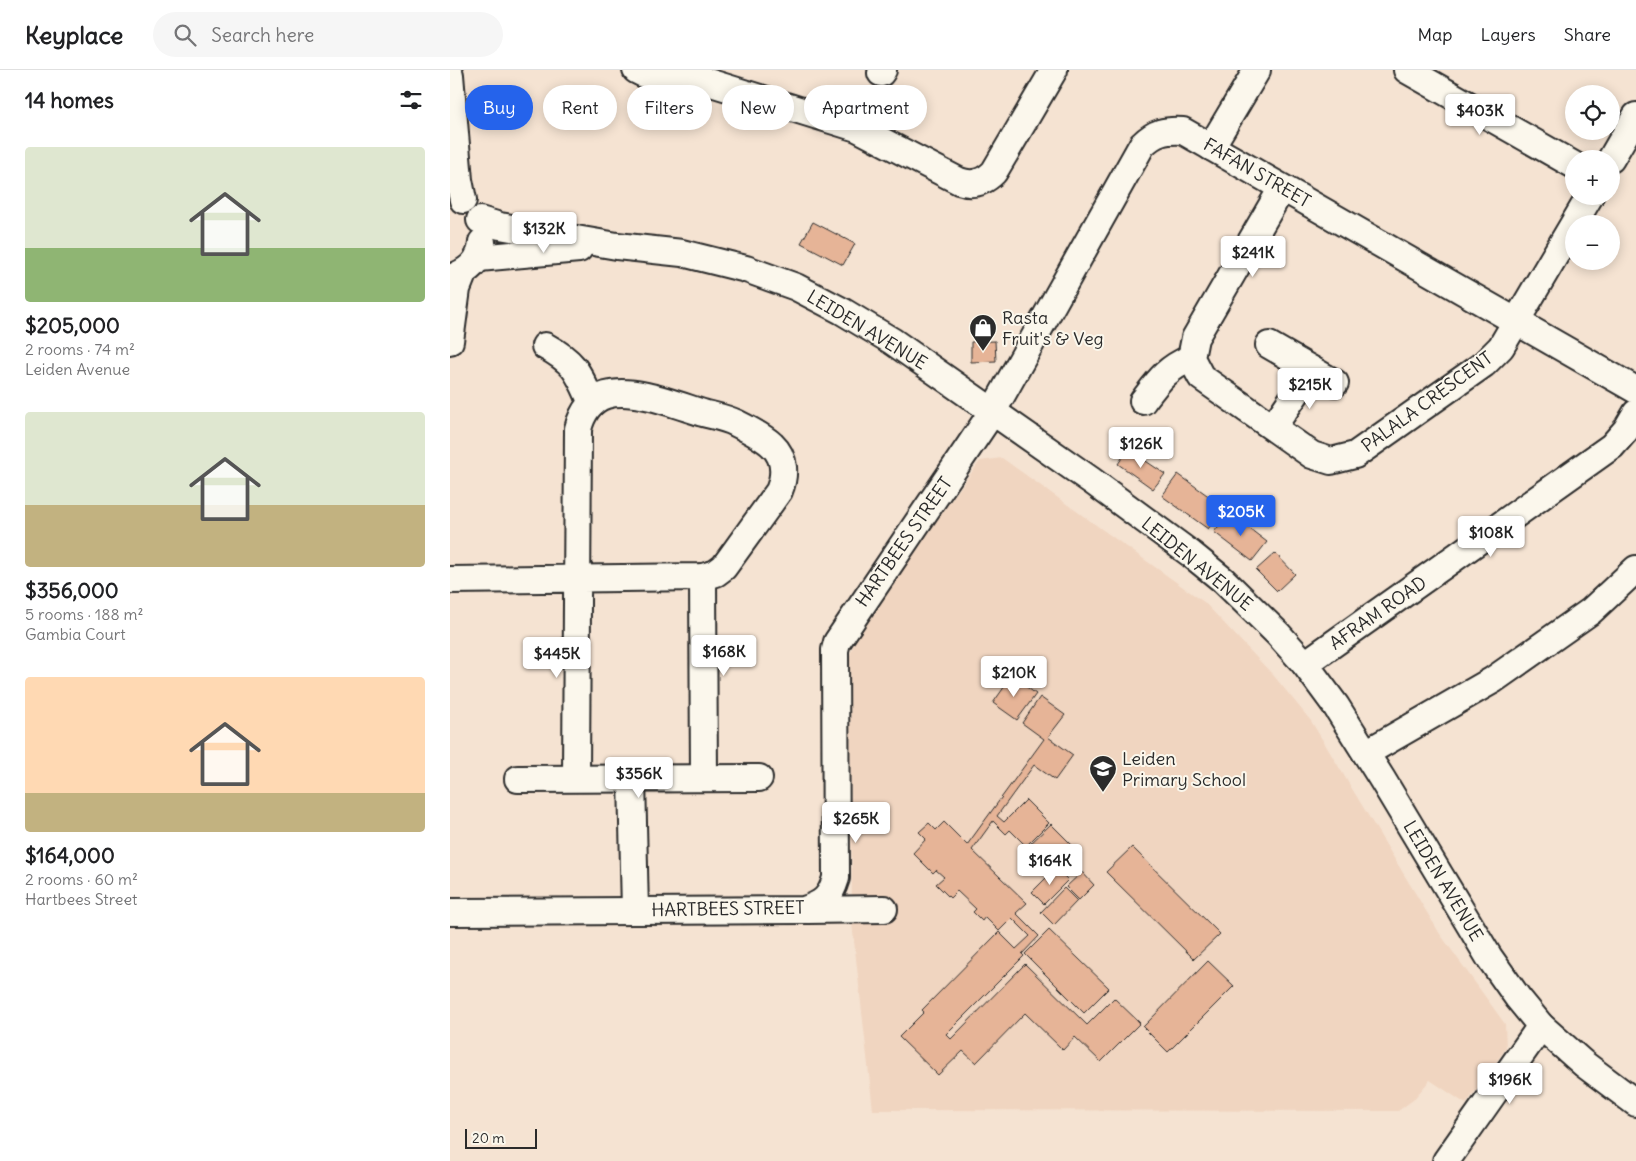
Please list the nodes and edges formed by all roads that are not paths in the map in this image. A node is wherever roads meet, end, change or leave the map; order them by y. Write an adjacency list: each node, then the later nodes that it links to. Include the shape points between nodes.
1 (636, 70): 2 (street, via 644,74 708,82 857,128 959,181 972,184 994,172)
2 (1054, 70)
3 (1257, 70): 7 (street)
4 (1407, 70): 9 (street)
5 (450, 74): 11 (street, via 459,180)
6 (1636, 116): 8 (street)
7 (1212, 147): 10 (street, FAFAN STREET); 26 (street, FAFAN STREET, via 1183,131 1152,135 1142,145)
8 (1616, 150)
9 (1565, 161)
10 (1282, 188): 16 (street, FAFAN STREET); 20 (street, via 1195,338)
11 (457, 197): 13 (street, via 473,209)
12 (1585, 205): 16 (street, PALALA CRESCENT)
13 (480, 220): 14 (street, LEIDEN AVENUE); 15 (street, via 482,245)
14 (617, 246): 15 (street, LEIDEN AVENUE); 26 (street, LEIDEN AVENUE, via 682,253 746,269 796,287 892,341)
15 (464, 270): 17 (street, via 457,289)
16 (1516, 321): 23 (street, FAFAN STREET); 28 (street, PALALA CRESCENT, via 1501,347 1484,364 1354,455 1331,461 1312,455)
17 (450, 341)
18 (1269, 345): 21 (street)
19 (545, 346): 25 (street, via 563,356 578,371)
20 (1191, 358): 24 (street, via 1164,374); 28 (street, PALALA CRESCENT, via 1201,377)
21 (1312, 370): 22 (street); 28 (street)
22 (1335, 383)
23 (1636, 390)
24 (1143, 401)
25 (592, 403): 30 (street, via 608,394 649,396 736,423 772,445 778,453 784,472 779,491 724,567); 31 (street, via 580,419 578,429)
26 (993, 411): 33 (street, LEIDEN AVENUE, via 1217,574); 41 (street, HARTBEES STREET, via 837,642 836,878 826,899)
27 (1636, 413): 33 (street, AFRAM ROAD, via 1612,446)
28 (1273, 427)
29 (1636, 569): 34 (street, via 1591,611 1492,680)
30 (703, 577): 31 (street); 38 (street)
31 (578, 579): 32 (street); 36 (street)
32 (450, 580)
33 (1305, 664): 34 (street, LEIDEN AVENUE)
34 (1366, 753): 44 (street, LEIDEN AVENUE, via 1489,957)
35 (518, 778): 36 (street)
36 (576, 778): 37 (street)
37 (632, 778): 38 (street); 42 (street)
38 (704, 778): 39 (street)
39 (759, 778)
40 (884, 909): 41 (street)
41 (804, 910): 42 (street, HARTBEES STREET)
42 (635, 911): 43 (street, HARTBEES STREET)
43 (450, 912)
44 (1541, 1026): 45 (street, LEIDEN AVENUE); 46 (street)
45 (1636, 1103)
46 (1446, 1161)

